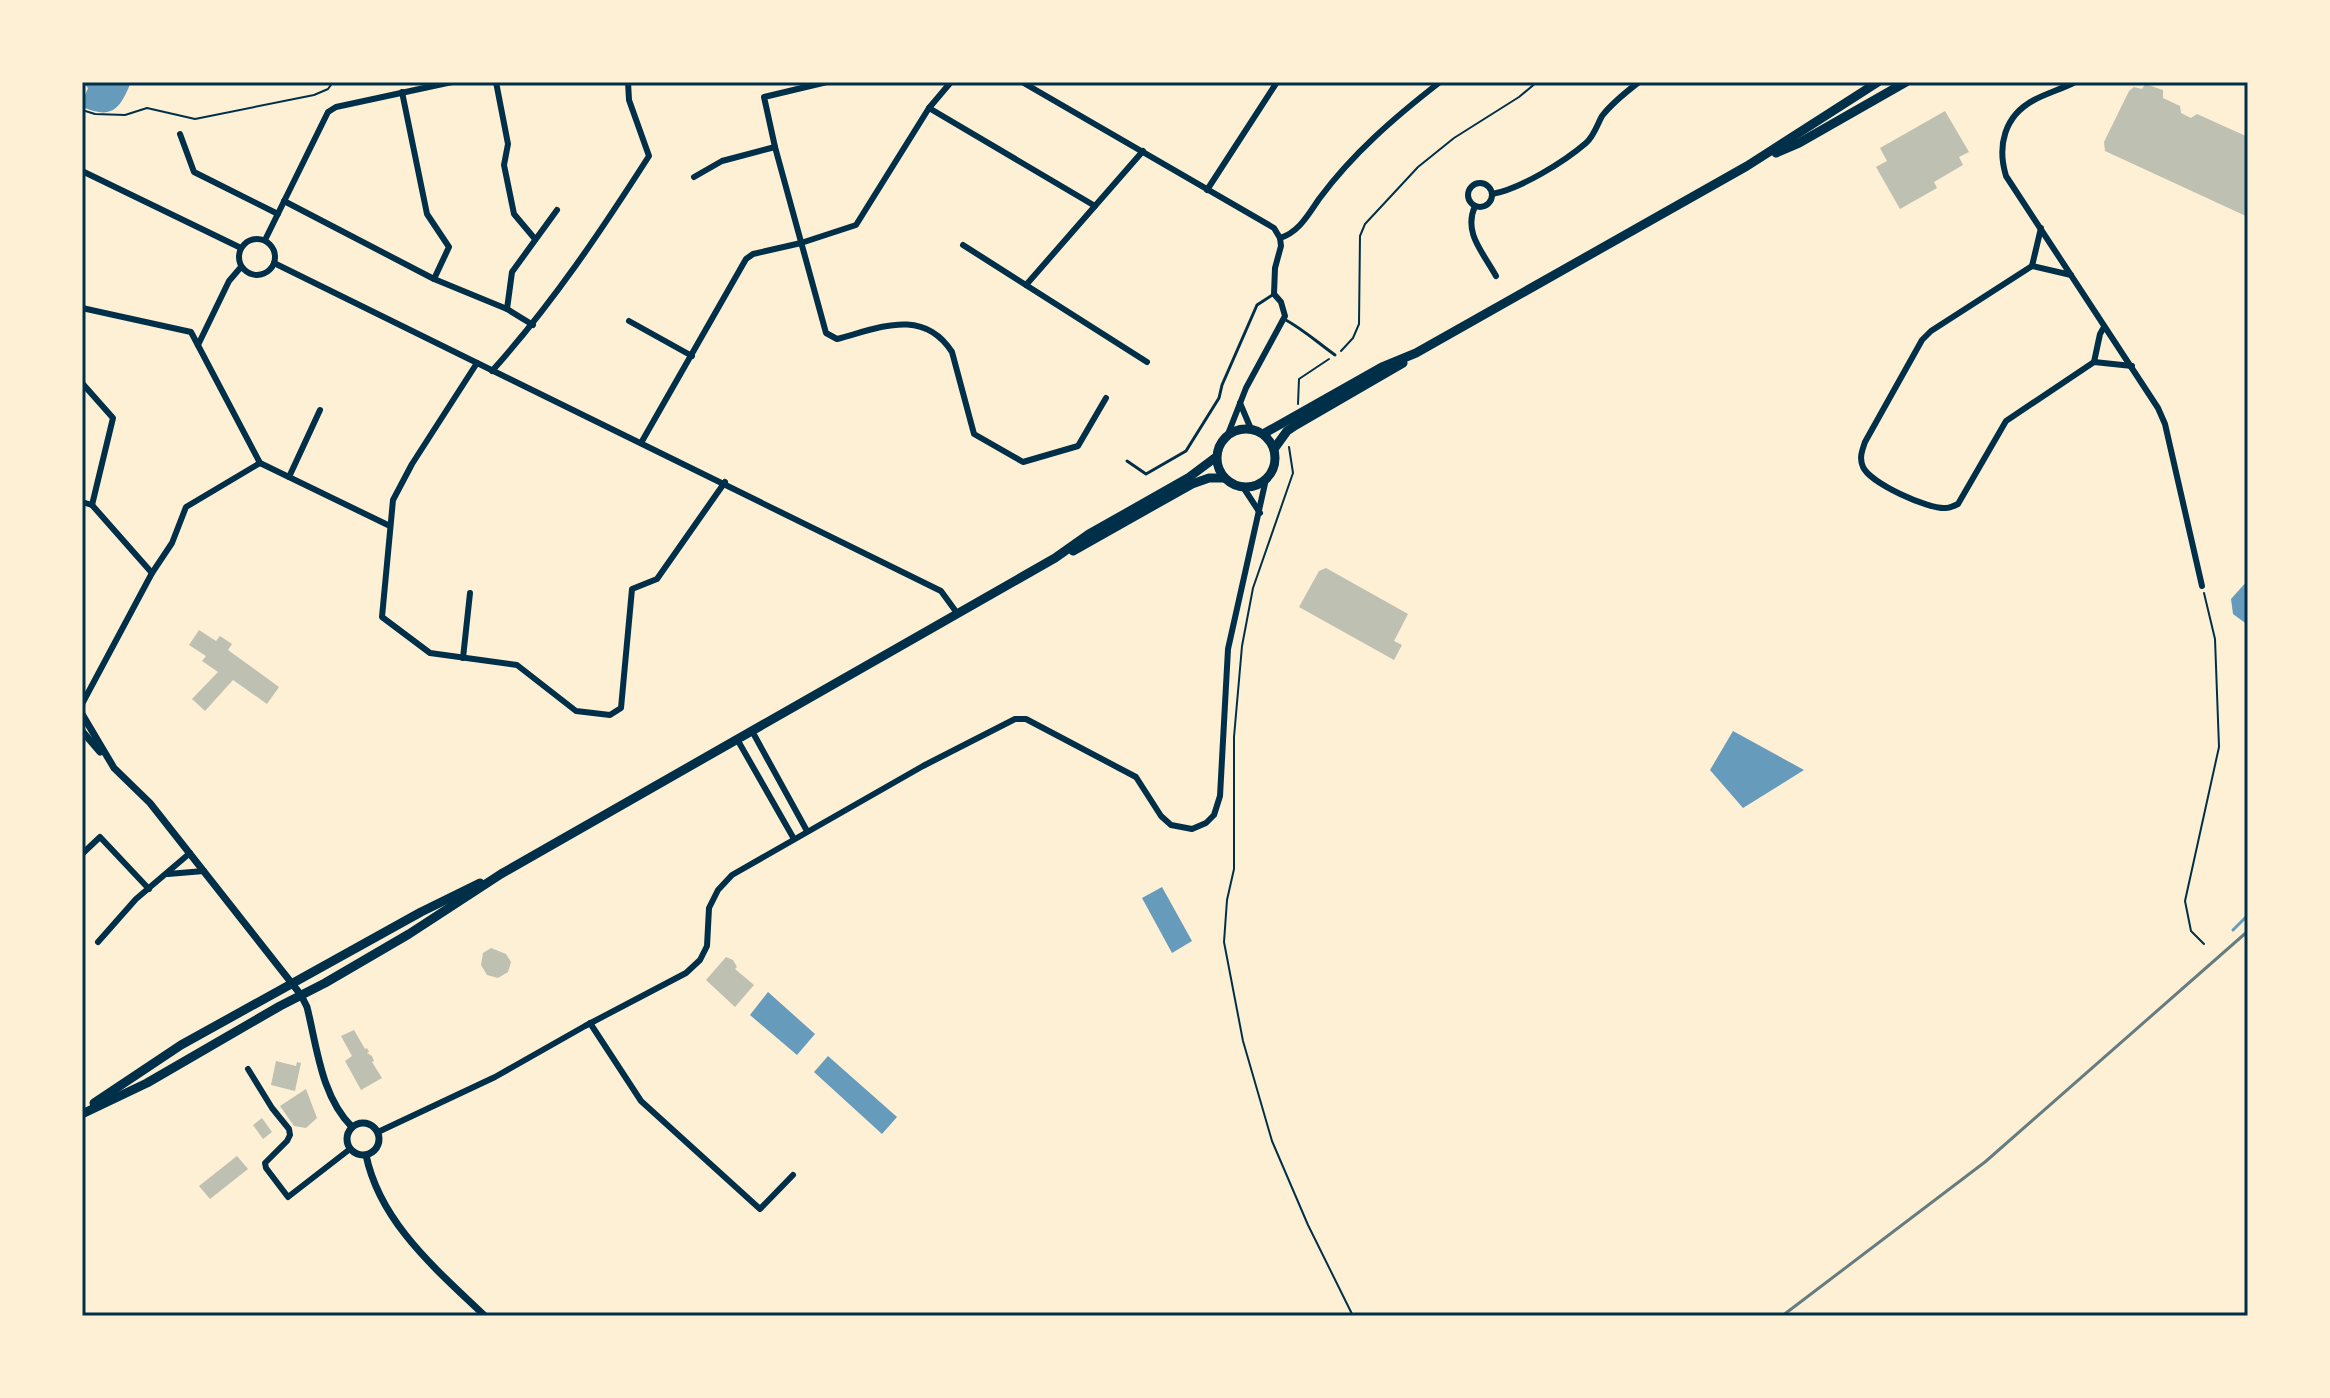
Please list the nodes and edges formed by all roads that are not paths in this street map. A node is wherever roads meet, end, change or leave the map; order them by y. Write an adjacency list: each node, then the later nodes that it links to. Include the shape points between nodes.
1 (452, 82): 13 (street)
2 (496, 82): 31 (street, via 514,214)
3 (628, 82): 48 (street, via 649,156 586,255)
4 (827, 82): 17 (street, via 764,97)
5 (951, 82): 15 (street)
6 (1022, 82): 18 (street)
7 (1277, 82): 22 (street)
8 (1440, 82): 30 (street, via 1344,165 1298,229)
9 (1639, 82): 23 (street, via 1603,116 1588,142 1551,167)
10 (1878, 82): 19 (main road)
11 (1906, 82): 19 (main road)
12 (2075, 82): 29 (street, via 2018,111 2003,144 2006,176)
13 (420, 85): 14 (street)
14 (402, 92): 24 (street, via 328,112); 41 (street, via 427,214 449,247)
15 (929, 108): 25 (street); 33 (street, via 856,225)
16 (180, 134): 28 (street, via 194,172)
17 (775, 147): 21 (street, via 722,161); 33 (street)
18 (1143, 151): 22 (street); 25 (street)
19 (1747, 166): 51 (main road)
20 (82, 171): 35 (street)
21 (694, 177)
22 (1207, 190): 30 (street, via 1274,228)
23 (1492, 194): 26 (street, via 1487,204); 26 (street, via 1486,184 1471,185 1467,196)
24 (284, 201): 28 (street); 41 (street)
25 (1095, 206): 42 (street)
26 (1475, 206): 40 (street, via 1469,229)
27 (557, 210): 31 (street)
28 (278, 214): 32 (street)
29 (2041, 228): 37 (street); 39 (street)
30 (1280, 238): 43 (street)
31 (535, 239): 45 (street, via 512,272)
32 (265, 240): 35 (street, via 249,240); 36 (street, via 274,251)
33 (801, 243): 53 (street, via 746,259); 60 (street, via 826,333 837,339 906,323 945,342 974,434 1023,462 1078,446)
34 (963, 245): 42 (street)
35 (241, 248): 38 (street)
36 (274, 263): 38 (street, via 261,275); 56 (street)
37 (2032, 266): 39 (street); 55 (street, via 1922,340 1865,442 1860,456 1864,470 1887,488 1932,506 1958,504 2006,421)
38 (241, 267): 50 (street)
39 (2071, 275): 49 (street)
40 (1496, 276)
41 (434, 279): 45 (street)
42 (1026, 285): 54 (street)
43 (1274, 294): 46 (street); 69 (lane, via 1257,305 1220,395 1186,451 1146,474)
44 (82, 308): 50 (street, via 191,332)
45 (507, 309): 48 (street)
46 (1284, 319): 52 (lane); 61 (street)
47 (629, 321): 53 (street)
48 (533, 325): 58 (street)
49 (2104, 327): 55 (street); 57 (street)
50 (198, 345): 70 (street)
51 (1416, 353): 65 (main road); 67 (main road, via 1287,431)
52 (1335, 355)
53 (692, 356): 66 (street)
54 (1147, 362)
55 (2094, 362): 57 (street)
56 (477, 363): 58 (street); 79 (street, via 412,464 393,500)
57 (2132, 366): 82 (street, via 2165,424)
58 (492, 371): 66 (street)
59 (82, 383): 77 (street, via 113,418)
60 (1106, 398)
61 (1240, 403): 63 (street); 64 (street)
62 (320, 410): 71 (street)
63 (1251, 429): 64 (main road); 65 (main road)
64 (1228, 434): 68 (main road)
65 (1263, 434): 67 (main road)
66 (641, 443): 74 (street)
67 (1274, 449): 73 (main road, via 1274,469)
68 (1216, 457): 72 (main road); 80 (main road)
69 (1127, 461)
70 (260, 463): 71 (street); 81 (street, via 186,507 172,543)
71 (289, 477): 79 (street)
72 (1224, 478): 75 (main road); 80 (main road, via 1192,484)
73 (1266, 479): 75 (main road); 78 (street)
74 (725, 482): 84 (street, via 941,591); 85 (street, via 657,579 632,589 621,708 610,715 576,711 517,665)
75 (1243, 487): 78 (street)
76 (82, 502): 77 (street)
77 (92, 505): 81 (street)
78 (1260, 513): 94 (street, via 1228,649 1220,796 1206,823 1192,829 1171,825 1136,777 1026,719 1015,719)
79 (390, 526): 85 (street, via 382,617 430,653)
80 (1055, 558): 84 (main road)
81 (152, 573): 86 (street)
82 (2202, 586)
83 (470, 593): 85 (street)
84 (957, 613): 91 (main road)
85 (463, 658)
86 (90, 689): 87 (street); 88 (street)
87 (82, 692)
88 (82, 704)
89 (82, 714): 93 (street)
90 (82, 731): 93 (street)
91 (752, 731): 92 (main road); 94 (street)
92 (737, 739): 95 (street); 100 (main road)
93 (108, 759): 96 (street)
94 (807, 831): 95 (street)
95 (794, 839): 105 (street, via 732,875 718,890 709,908 707,946 693,967)
96 (190, 853): 98 (street); 99 (street)
97 (82, 854): 101 (street, via 100,837)
98 (205, 871): 99 (street); 103 (street)
99 (168, 874): 101 (street)
100 (501, 874): 103 (main road); 104 (main road)
101 (149, 889): 102 (street)
102 (98, 942)
103 (293, 982): 104 (street); 107 (main road, via 158,1059)
104 (301, 995): 107 (main road, via 147,1083); 108 (street, via 330,1093)
105 (590, 1023): 109 (street, via 495,1077); 112 (street, via 641,1101 760,1209)
106 (248, 1069): 110 (street, via 289,1129 287,1141 265,1163 288,1197)
107 (82, 1113)
108 (352, 1127): 109 (street, via 366,1123); 110 (street)
109 (378, 1132): 111 (street, via 378,1147)
110 (350, 1149): 111 (street)
111 (366, 1155): 113 (street, via 371,1178 405,1235)
112 (793, 1175)
113 (485, 1316)

